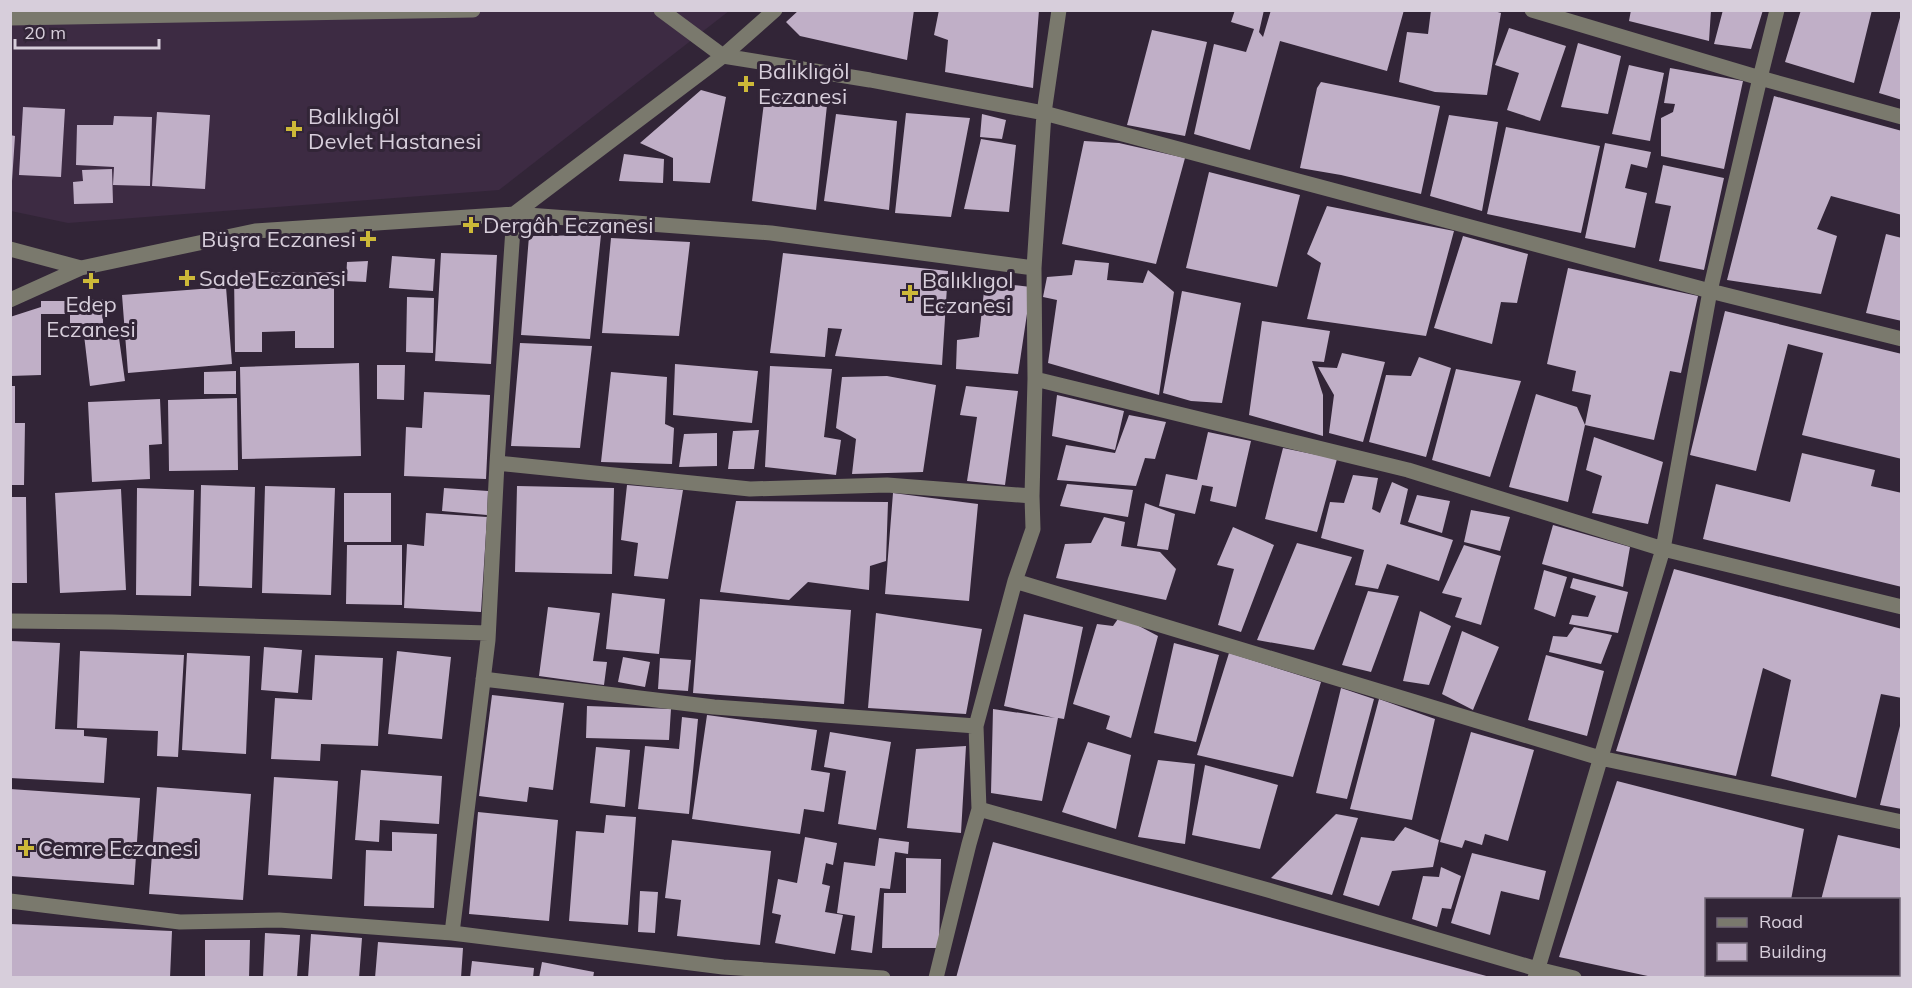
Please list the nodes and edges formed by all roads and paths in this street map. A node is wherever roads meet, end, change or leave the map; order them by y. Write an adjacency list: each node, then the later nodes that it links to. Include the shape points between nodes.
1 (473, 10): 7 (street)
2 (661, 10): 9 (street)
3 (775, 10): 9 (street)
4 (1059, 10): 11 (street)
5 (1532, 10): 10 (street)
6 (1777, 10): 10 (street)
7 (188, 13): 8 (street)
8 (10, 18)
9 (723, 56): 11 (street); 13 (street)
10 (1760, 78): 12 (street); 17 (street)
11 (1044, 113): 16 (street); 17 (street)
12 (1902, 117)
13 (514, 214): 15 (street, via 255,231); 16 (street, via 771,233); 21 (street)
14 (10, 249): 15 (street)
15 (81, 268): 18 (street)
16 (1034, 268): 20 (street)
17 (1710, 291): 19 (street); 23 (street)
18 (10, 300)
19 (1902, 339)
20 (1035, 379): 22 (street); 23 (street, via 1408,470)
21 (497, 463): 22 (street, via 750,489 887,486); 27 (street)
22 (1032, 496): 24 (street, via 1033,529)
23 (1663, 549): 25 (street); 30 (street)
24 (1015, 581): 29 (street); 30 (street)
25 (1902, 607)
26 (10, 621): 27 (street)
27 (488, 633): 28 (street)
28 (483, 679): 29 (street, via 714,707); 34 (street)
29 (976, 726): 31 (street)
30 (1600, 758): 32 (street); 35 (street)
31 (979, 809): 35 (street, via 1268,890); 37 (street)
32 (1902, 822)
33 (10, 901): 34 (street, via 180,922 279,920)
34 (452, 933): 36 (street, via 723,967)
35 (1536, 973): 38 (street)
36 (883, 978)
37 (936, 978)
38 (1574, 978)

